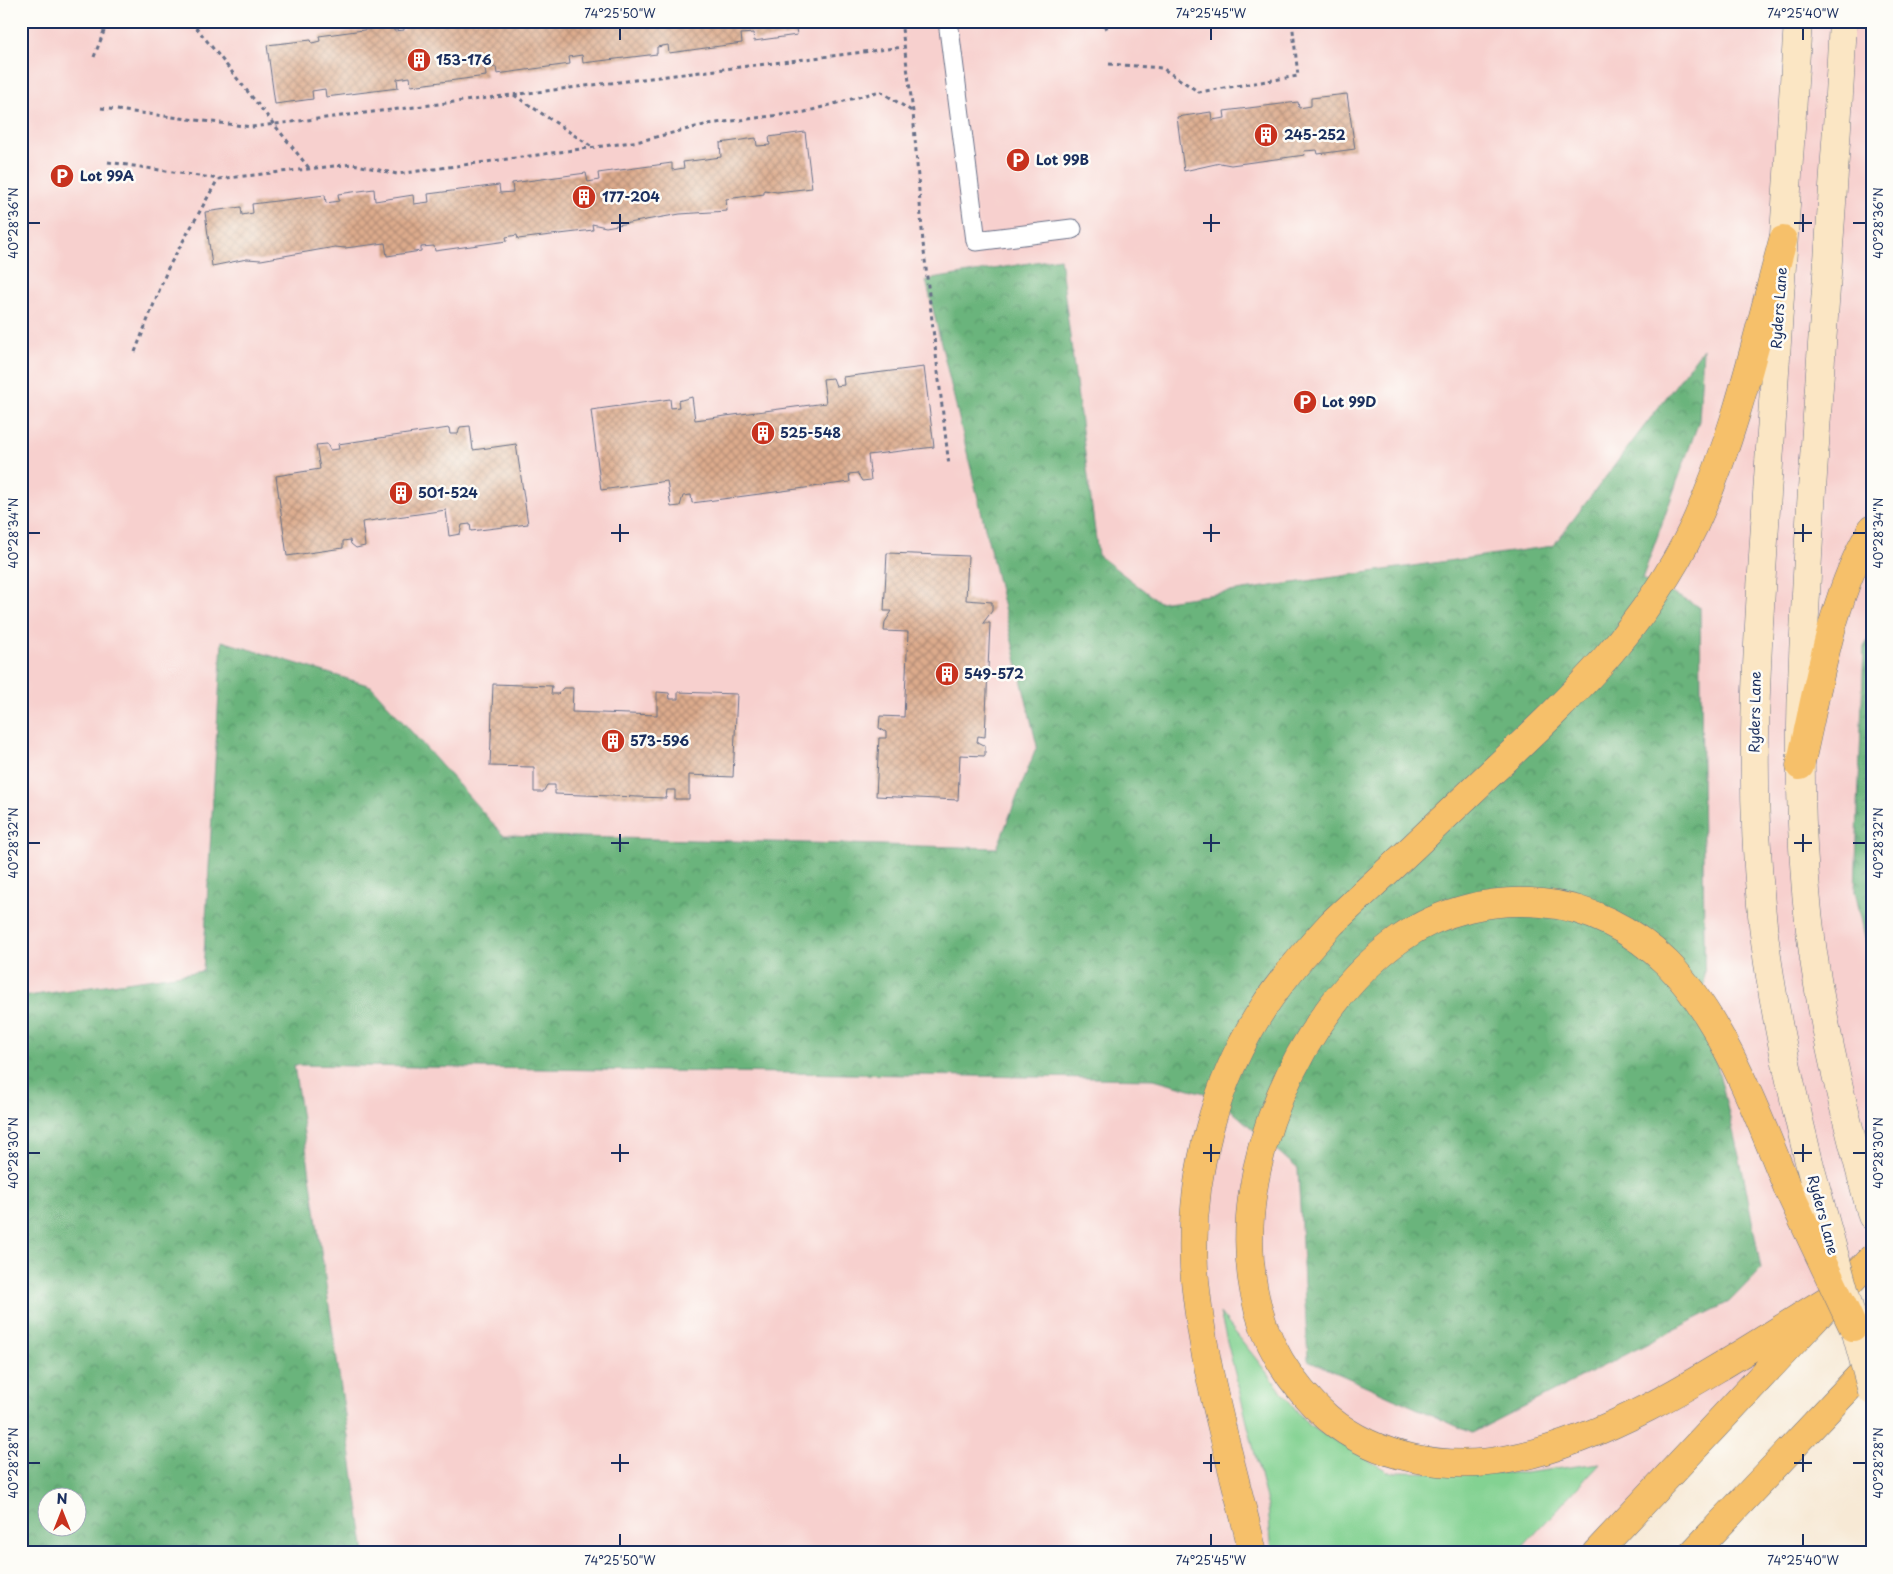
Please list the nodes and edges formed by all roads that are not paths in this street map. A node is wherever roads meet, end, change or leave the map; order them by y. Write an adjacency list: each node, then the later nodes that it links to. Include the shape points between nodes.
1 (948, 21): 4 (lane, via 976,241)
2 (1798, 21): 5 (main road, Ryders Lane)
3 (1843, 21): 7 (main road, via 1806,577)
4 (1072, 229)
5 (1783, 240): 11 (main road, Ryders Lane, bridge, via 1756,660 1754,784 1760,898 1780,1034); 14 (highway, via 1724,453 1693,528 1657,593 1615,650 1564,705 1332,923 1307,951 1264,1007 1220,1097 1196,1198 1194,1267 1209,1366)
6 (1872, 529): 7 (highway, via 1833,626)
7 (1800, 766): 8 (main road, via 1805,882 1821,1001 1848,1126)
8 (1872, 1216)
9 (1872, 1258): 10 (highway)
10 (1834, 1296): 11 (highway, bridge, via 1668,1396 1573,1441 1480,1464 1423,1460 1376,1446 1341,1428 1300,1389 1270,1342 1254,1294 1249,1240 1250,1212 1263,1146 1274,1112 1302,1054 1337,1000 1380,955 1402,938 1452,912 1479,905 1528,901 1581,910 1606,920 1651,948 1702,1007 1750,1098); 15 (highway)
11 (1852, 1327): 13 (main road, Ryders Lane, bridge)
12 (1872, 1363): 16 (highway)
13 (1872, 1391)
14 (1253, 1553)
15 (1596, 1553)
16 (1694, 1553)

